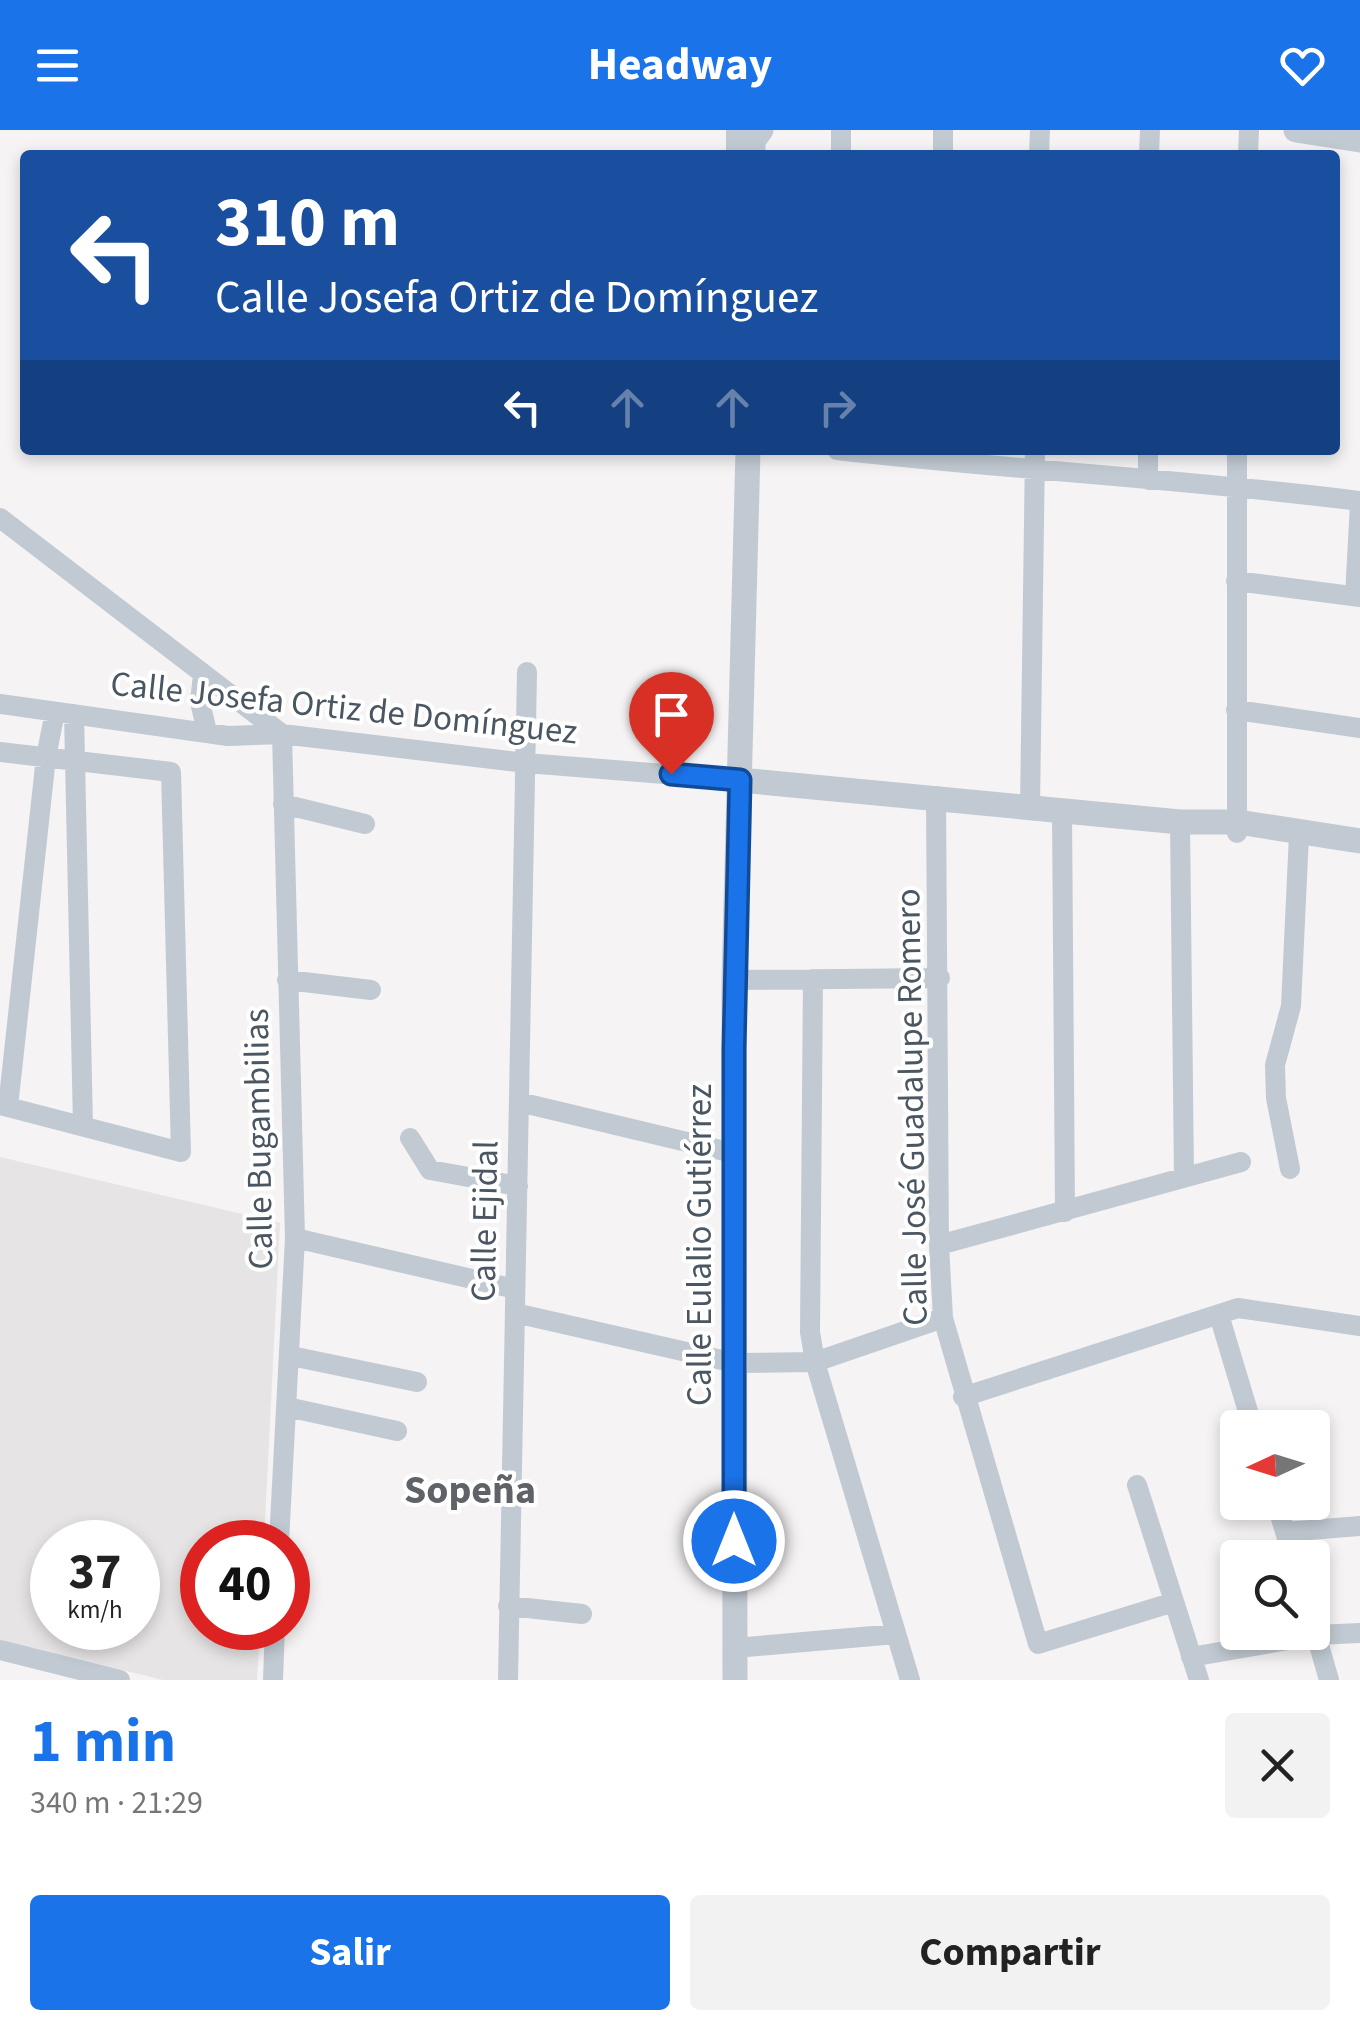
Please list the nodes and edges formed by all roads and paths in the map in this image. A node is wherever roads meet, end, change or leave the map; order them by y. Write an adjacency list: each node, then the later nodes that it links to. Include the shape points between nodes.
1 (1296, 130): 2 (street)
2 (1360, 140)
3 (736, 455): 13 (street)
4 (748, 455): 13 (street, Calle Eulalio Gutiérrez)
5 (884, 455): 9 (street)
6 (1035, 455): 9 (street)
7 (1148, 455): 10 (street)
8 (1237, 455): 11 (street)
9 (1035, 472): 10 (street); 32 (street)
10 (1148, 480): 11 (street)
11 (1236, 485): 12 (street); 15 (street)
12 (1360, 502): 16 (street)
13 (746, 503): 29 (street, Calle Eulalio Gutiérrez)
14 (0, 518): 18 (street)
15 (1236, 580): 16 (street); 20 (street)
16 (1358, 597)
17 (527, 672): 28 (street, Calle Ejidal)
18 (204, 674): 23 (street, via 200,702); 24 (street)
19 (0, 704): 21 (street, Calle Josefa Ortiz de Domínguez)
20 (1236, 710): 22 (street); 36 (street)
21 (65, 713): 23 (street, Calle Josefa Ortiz de Domínguez); 26 (street); 27 (street)
22 (1360, 728)
23 (207, 732): 24 (street, Calle Josefa Ortiz de Domínguez)
24 (282, 734): 28 (street, Calle Josefa Ortiz de Domínguez); 31 (street, Calle Bugambilias)
25 (0, 752): 26 (street)
26 (46, 758): 27 (street); 46 (street)
27 (73, 760): 47 (street); 47 (street, via 171,772 181,1152)
28 (526, 762): 29 (street, Calle Josefa Ortiz de Domínguez); 45 (street, Calle Ejidal)
29 (740, 780): 30 (street, Calle Josefa Ortiz de Domínguez); 43 (street, Calle Eulalio Gutiérrez)
30 (936, 796): 32 (street, Calle Josefa Ortiz de Domínguez); 40 (street, Calle José Guadalupe Romero)
31 (283, 804): 35 (street); 42 (street, Calle Bugambilias)
32 (1030, 808): 33 (street, Calle Josefa Ortiz de Domínguez)
33 (1062, 812): 34 (street, Calle Josefa Ortiz de Domínguez); 54 (street)
34 (1180, 822): 36 (street, Calle Josefa Ortiz de Domínguez); 52 (street)
35 (365, 824)
36 (1231, 826): 37 (street, Calle Josefa Ortiz de Domínguez)
37 (1298, 841): 38 (street, Calle Josefa Ortiz de Domínguez); 39 (street, Calle Josefa Ortiz de Domínguez); 51 (street, via 1291,1006 1275,1065)
38 (1360, 841)
39 (1360, 854)
40 (940, 978): 41 (street); 56 (street, Calle José Guadalupe Romero)
41 (813, 979): 43 (street); 63 (street)
42 (287, 980): 44 (street); 55 (street, Calle Bugambilias)
43 (734, 980): 49 (street, Calle Eulalio Gutiérrez)
44 (371, 990)
45 (520, 1102): 49 (street); 53 (street, Calle Ejidal)
46 (4, 1106): 47 (street)
47 (83, 1126)
48 (410, 1138): 53 (street, via 430,1170)
49 (733, 1153): 64 (street, Calle Eulalio Gutiérrez)
50 (1242, 1162): 52 (street)
51 (1290, 1169)
52 (1184, 1178): 54 (street)
53 (518, 1186): 57 (street, Calle Ejidal)
54 (1066, 1212): 56 (street)
55 (295, 1238): 57 (street); 62 (street, Calle Bugambilias)
56 (939, 1245): 60 (street, Calle José Guadalupe Romero)
57 (515, 1289): 58 (street, Calle Ejidal)
58 (515, 1313): 64 (street); 77 (street, Calle Ejidal)
59 (1219, 1315): 61 (street, via 1238,1308); 66 (street); 68 (street)
60 (943, 1318): 63 (street); 66 (street, Calle José Guadalupe Romero)
61 (1360, 1326)
62 (290, 1356): 65 (street); 67 (street, Calle Bugambilias)
63 (815, 1362): 64 (street); 81 (street)
64 (734, 1363): 82 (street, Calle Eulalio Gutiérrez)
65 (417, 1382)
66 (963, 1397): 76 (street, Calle José Guadalupe Romero, via 1038,1644)
67 (287, 1407): 69 (street); 71 (street, Calle Bugambilias)
68 (1248, 1410)
69 (397, 1431)
70 (1136, 1485): 76 (street)
71 (280, 1520)
72 (1281, 1520): 74 (street)
73 (1360, 1526): 74 (street)
74 (1285, 1532): 75 (street)
75 (1287, 1540)
76 (1174, 1602): 87 (street)
77 (508, 1606): 78 (street); 90 (street, Calle Ejidal)
78 (582, 1614)
79 (1330, 1630): 80 (street)
80 (1360, 1633)
81 (896, 1634): 82 (street); 92 (street)
82 (734, 1648): 91 (street, Calle Eulalio Gutiérrez)
83 (0, 1650): 88 (street)
84 (274, 1650): 89 (street)
85 (1222, 1650): 87 (street)
86 (1320, 1650): 94 (street)
87 (1191, 1657): 93 (street)
88 (120, 1680)
89 (273, 1680)
90 (508, 1680)
91 (734, 1680)
92 (910, 1680)
93 (1198, 1680)
94 (1329, 1680)

